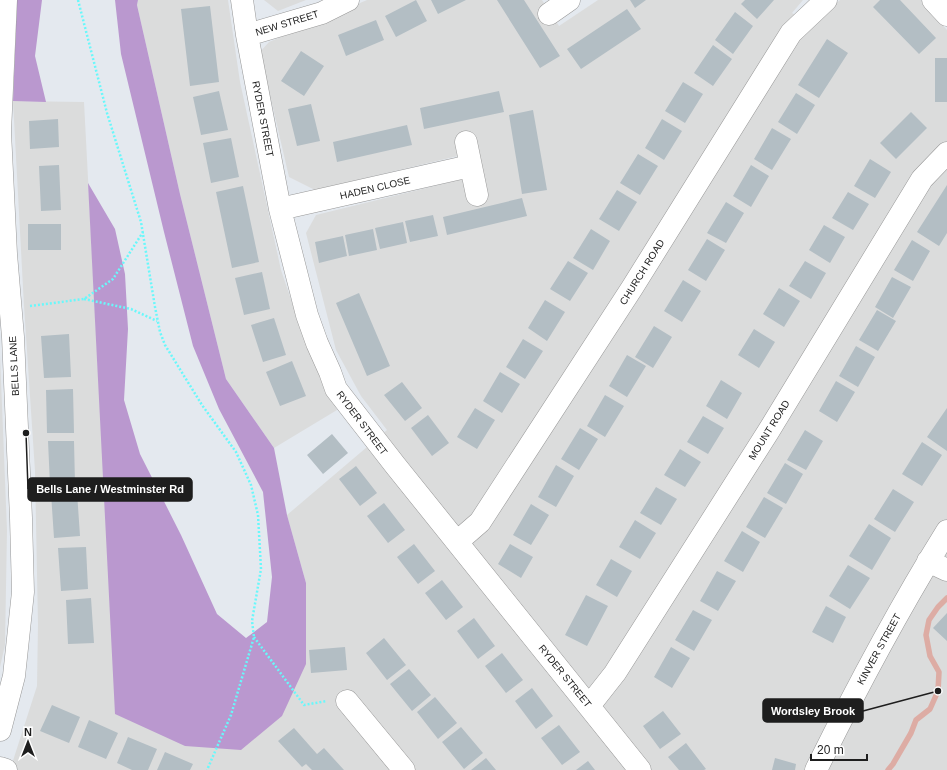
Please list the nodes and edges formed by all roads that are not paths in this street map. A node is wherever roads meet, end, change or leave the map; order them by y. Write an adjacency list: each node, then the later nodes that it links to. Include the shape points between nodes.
1 (6, 0): 15 (street, BELLS LANE, via 0,132)
2 (242, 0): 9 (street, RYDER STREET)
3 (348, 0): 9 (street, NEW STREET, via 322,13)
4 (569, 0): 7 (street)
5 (826, 0): 17 (street, CHURCH ROAD, via 791,33 632,288 480,522)
6 (933, 0): 8 (street)
7 (549, 14)
8 (947, 15)
9 (247, 35): 14 (street, RYDER STREET)
10 (466, 142): 12 (street)
11 (947, 153): 21 (street, MOUNT ROAD, via 922,179 688,559 615,673)
12 (470, 166): 13 (street); 14 (street, HADEN CLOSE)
13 (477, 196)
14 (280, 210): 17 (street, RYDER STREET, via 307,315 336,389)
15 (3, 255): 22 (street, BELLS LANE, via 10,309 23,592 14,676)
16 (947, 530): 18 (street, KINVER STREET)
17 (457, 542): 21 (street, RYDER STREET)
18 (928, 561): 19 (street); 27 (street, KINVER STREET, via 856,691)
19 (947, 570)
20 (339, 700): 25 (street)
21 (589, 706): 26 (street, RYDER STREET)
22 (0, 730)
23 (0, 768): 24 (street)
24 (6, 770)
25 (404, 770)
26 (640, 770)
27 (816, 770)

